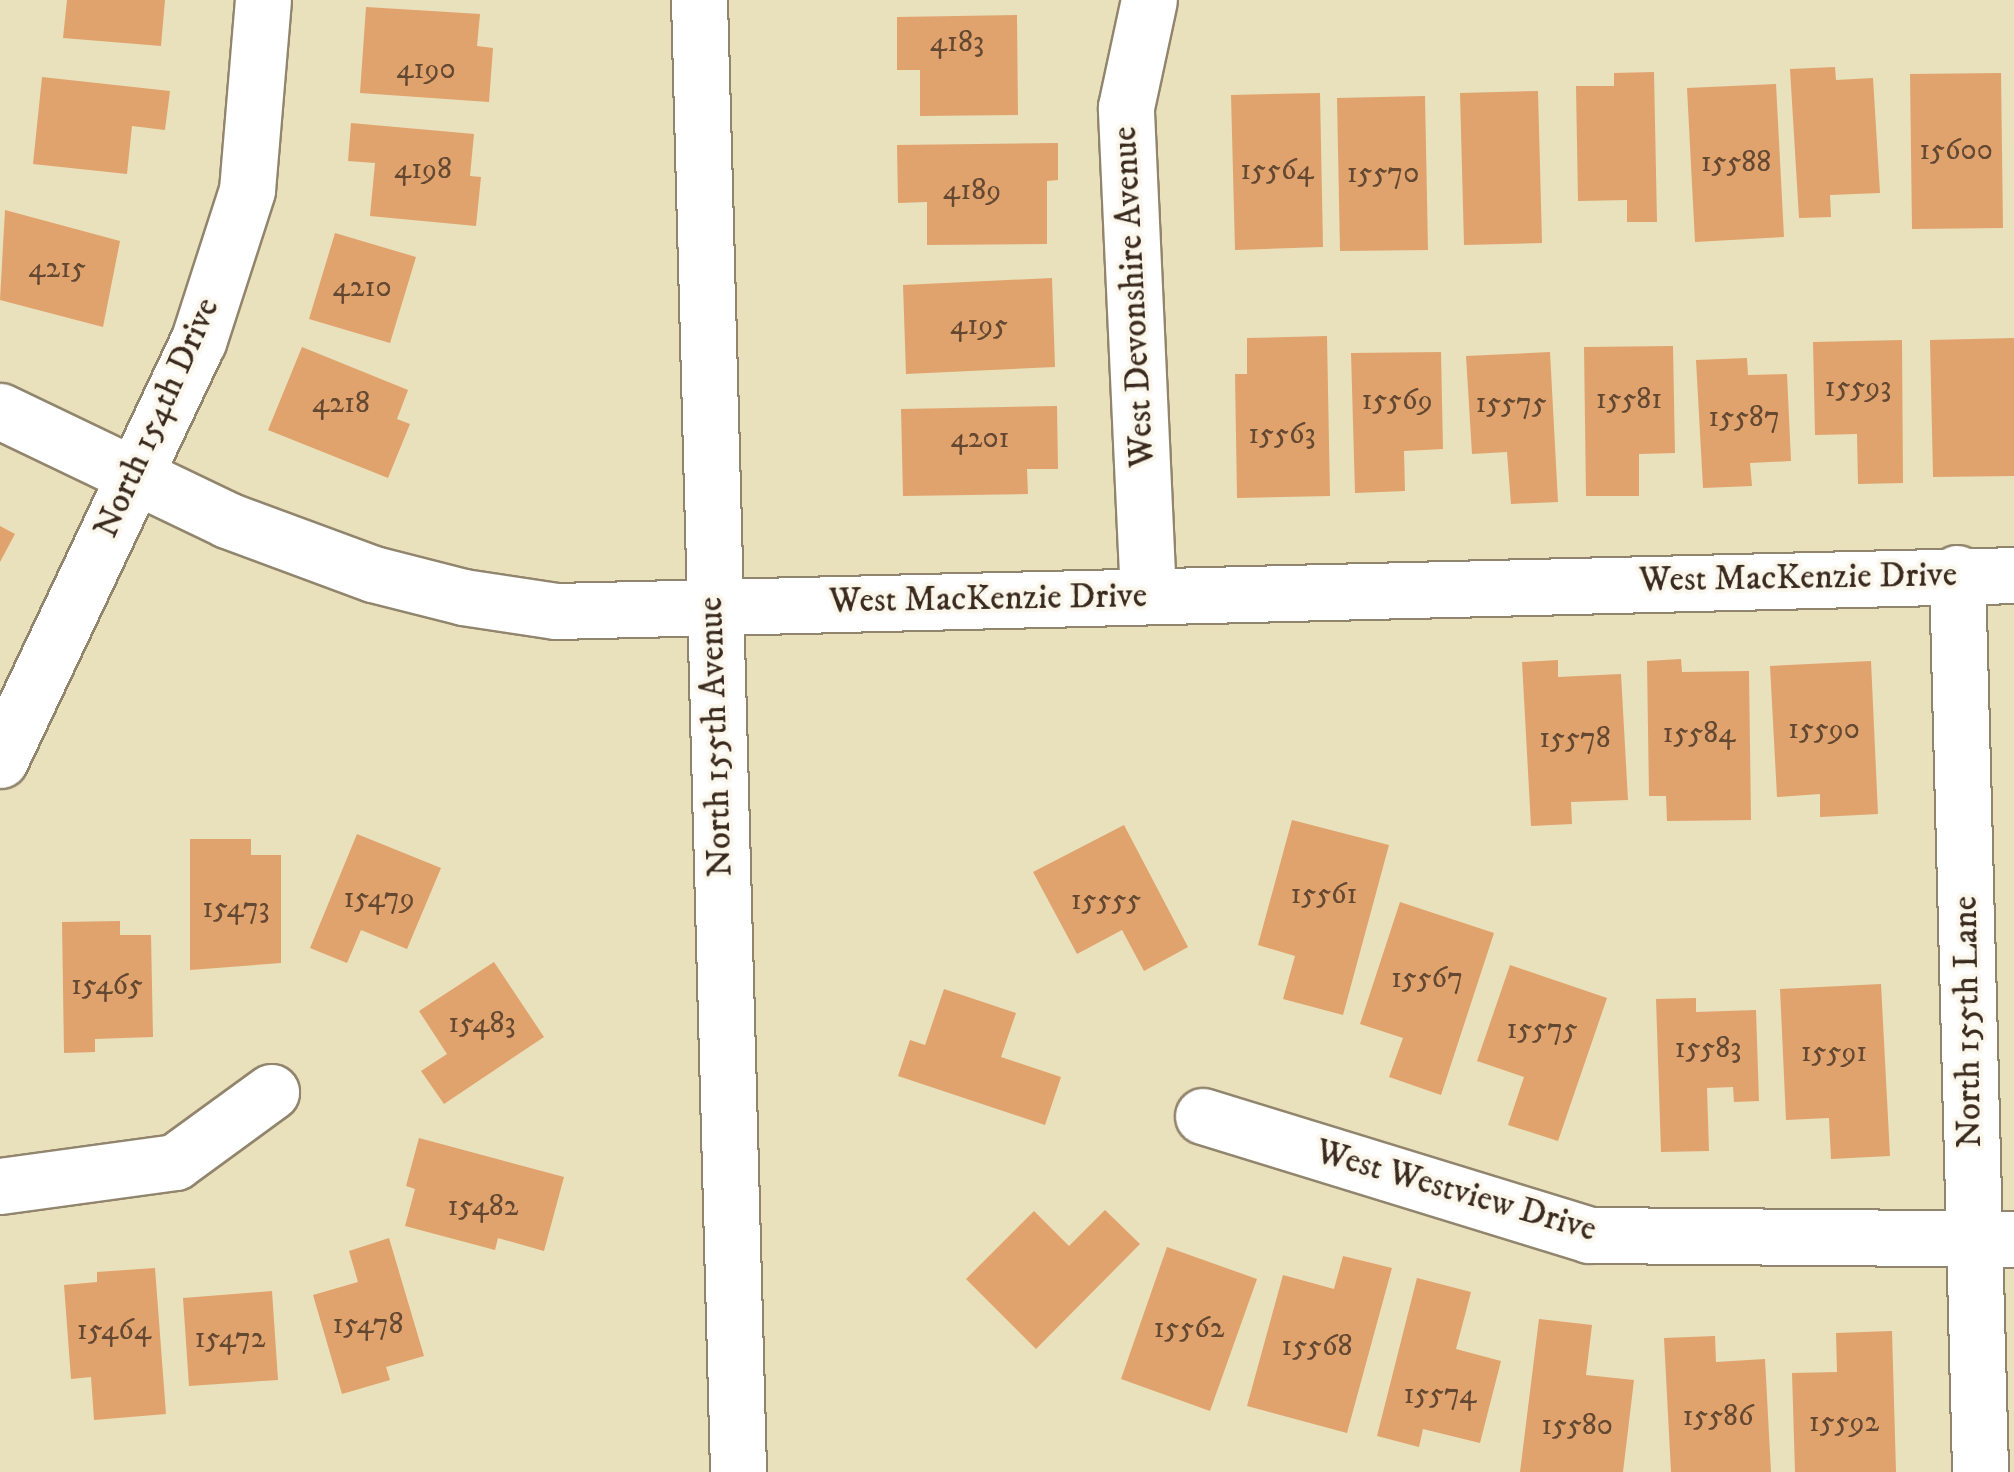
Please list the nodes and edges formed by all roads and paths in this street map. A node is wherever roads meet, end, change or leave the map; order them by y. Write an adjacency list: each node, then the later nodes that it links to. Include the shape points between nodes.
1 (263, 0): 5 (street, North 154th Drive, via 247,190 198,342)
2 (1149, 0): 8 (street, West Devonshire Avenue, via 1126,107)
3 (698, 1): 9 (street, North 155th Avenue)
4 (0, 411): 5 (street, West MacKenzie Drive)
5 (134, 478): 9 (street, West MacKenzie Drive, via 373,574 463,597 556,611); 10 (street, North 154th Drive)
6 (1957, 573): 7 (street, West MacKenzie Drive); 8 (street, West MacKenzie Drive); 14 (street, North 155th Lane)
7 (2014, 575)
8 (1148, 596): 9 (street, West MacKenzie Drive)
9 (712, 606): 15 (street, North 155th Avenue)
10 (0, 760)
11 (271, 1092): 13 (street, via 175,1162)
12 (1203, 1116): 14 (street, West Westview Drive, via 1589,1236)
13 (0, 1186)
14 (1994, 1240): 16 (street, North 155th Lane)
15 (738, 1472)
16 (1980, 1472)

